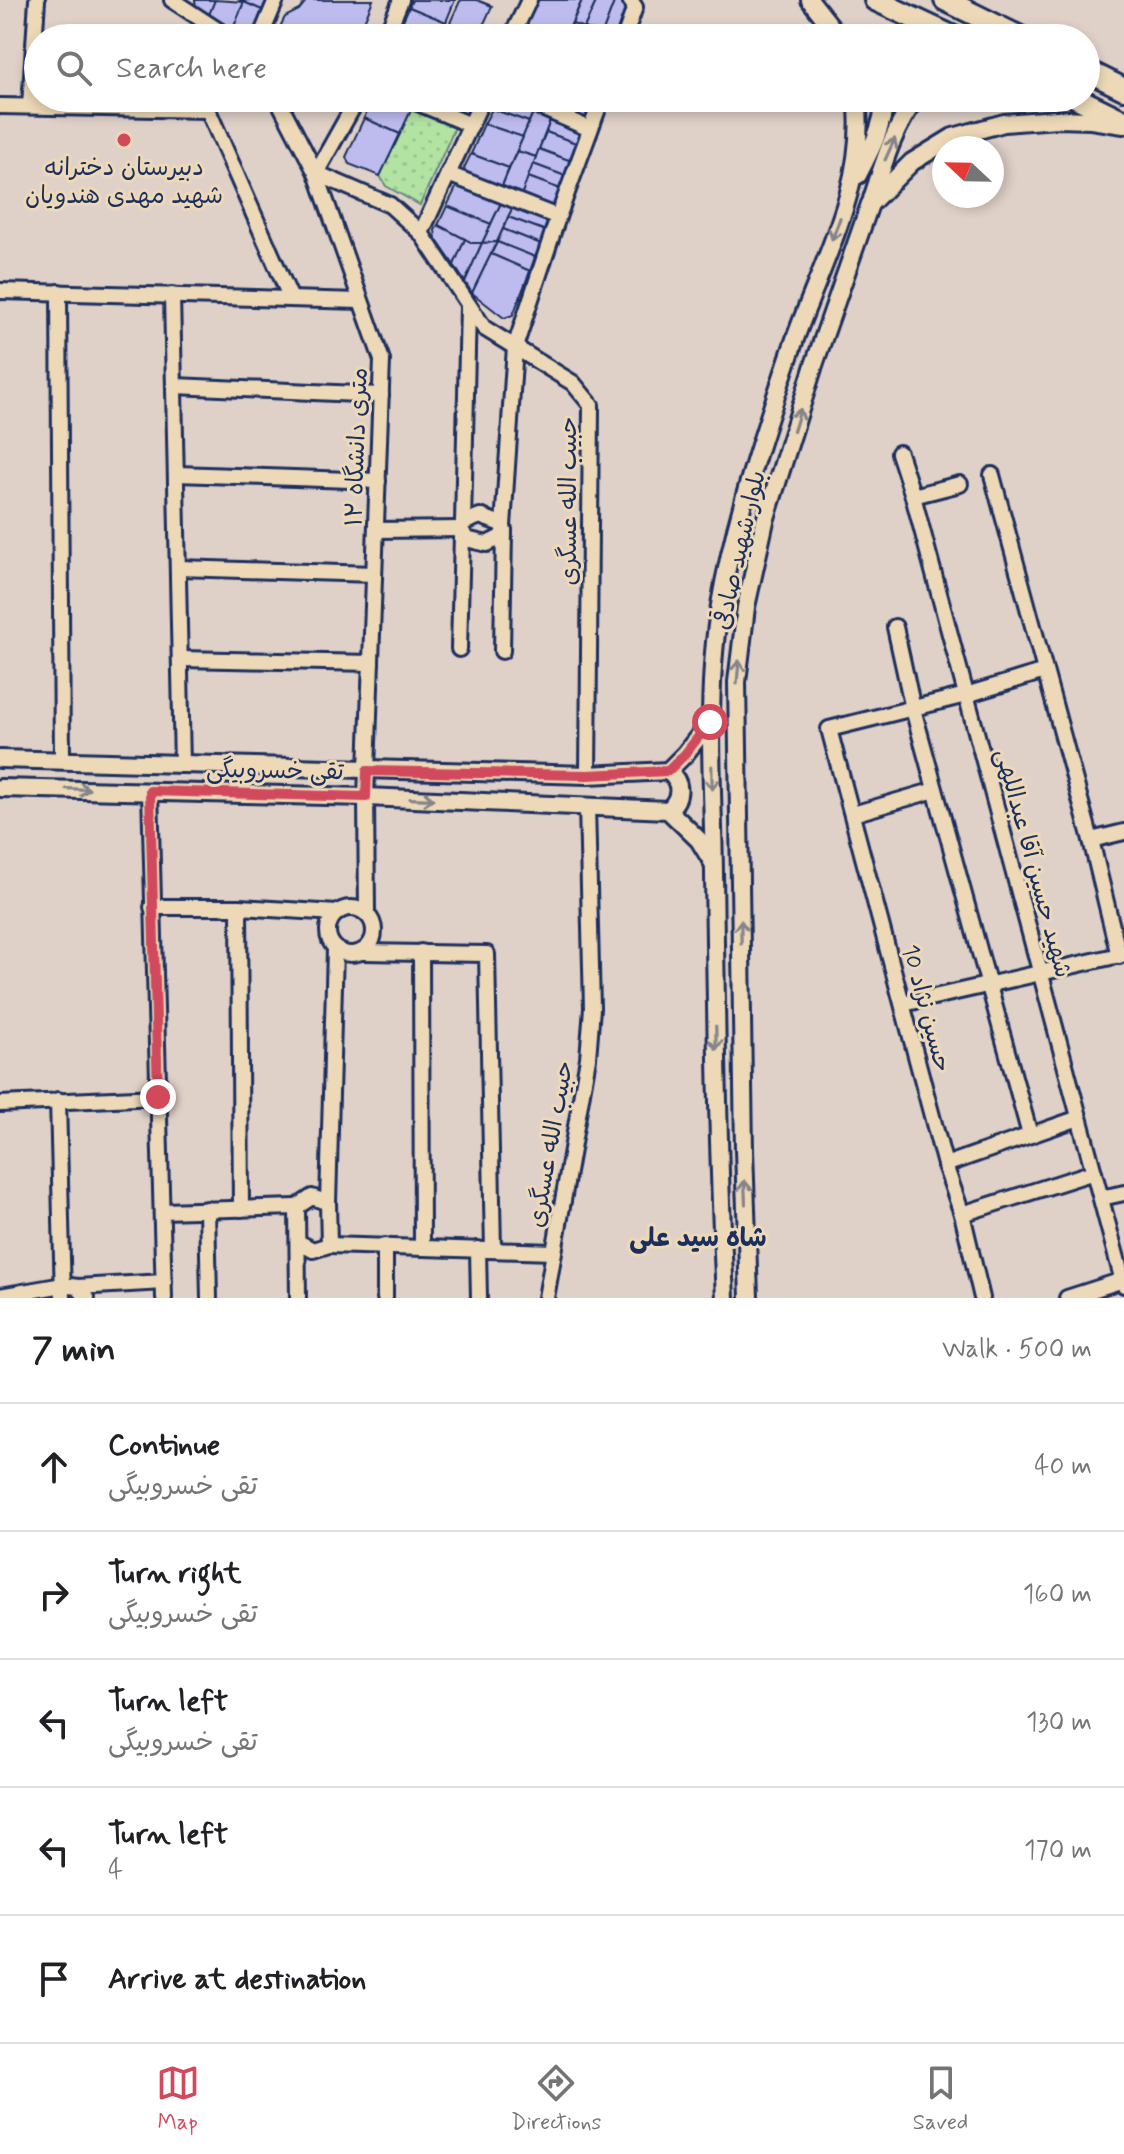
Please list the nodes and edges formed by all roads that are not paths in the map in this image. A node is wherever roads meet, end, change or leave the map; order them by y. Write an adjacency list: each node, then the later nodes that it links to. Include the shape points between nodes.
1 (37, 0): 11 (street)
2 (172, 0): 10 (street)
3 (276, 0): 13 (street)
4 (401, 0): 14 (street)
5 (529, 0): 15 (street)
6 (810, 0): 17 (main road)
7 (875, 0): 18 (highway)
8 (945, 0): 19 (highway)
9 (633, 3): 16 (street)
10 (188, 4): 12 (street)
11 (35, 24)
12 (213, 24)
13 (266, 24)
14 (391, 24)
15 (518, 24)
16 (628, 24)
17 (829, 24)
18 (926, 24)
19 (994, 24)
20 (1100, 77): 21 (highway)
21 (1124, 89)
22 (0, 106): 23 (street)
23 (24, 106)
24 (1100, 110): 35 (highway)
25 (209, 112): 47 (street)
26 (284, 112): 38 (street, ۱۲ متری دانشگاه)
27 (350, 112): 38 (street)
28 (440, 112): 36 (street)
29 (477, 112): 36 (street)
30 (551, 112): 37 (street)
31 (597, 112): 37 (street)
32 (859, 112): 40 (main road, بلوار شهید صادقی)
33 (884, 112): 40 (main road)
34 (909, 112): 41 (main road, one-way to 34)
35 (1124, 123): 41 (main road, بلوار شهید صادقی, via 1004,123 953,137 912,162)
36 (471, 125): 39 (street)
37 (590, 129): 42 (street)
38 (316, 173): 43 (street, حبیب الله عسگری, via 390,205); 48 (street, ۱۲ متری دانشگاه)
39 (448, 174): 42 (street); 43 (street)
40 (849, 194): 72 (main road, بلوار شهید صادقی, one-way to 72, via 795,339 734,538 719,606)
41 (870, 204): 132 (main road, بلوار شهید صادقی, one-way to 41, via 737,682 765,521)
42 (558, 217): 50 (street)
43 (421, 233): 49 (street, حبیب الله عسگری)
44 (0, 291): 45 (street)
45 (59, 292): 46 (street); 74 (street)
46 (172, 295): 47 (street); 51 (street)
47 (291, 299): 48 (street)
48 (360, 301): 52 (street, ۱۲ متری دانشگاه, via 382,360)
49 (468, 307): 50 (street, حبیب الله عسگری, via 484,328); 59 (street)
50 (515, 347): 60 (street); 78 (street, حبیب الله عسگری, via 573,383 591,405)
51 (175, 386): 52 (street); 54 (street)
52 (381, 395): 56 (street, ۱۲ متری دانشگاه)
53 (899, 453): 58 (street, شهید حسین آقا عبداللهی)
54 (177, 474): 56 (street); 62 (street)
55 (992, 475): 69 (street)
56 (378, 481): 61 (street, ۱۲ متری دانشگاه)
57 (960, 484): 58 (street)
58 (913, 496): 70 (street, شهید حسین آقا عبداللهی)
59 (462, 529): 60 (street, via 480,516 494,519); 60 (street, via 471,542 487,544 495,542); 61 (street); 65 (street)
60 (503, 529): 66 (street)
61 (376, 530): 63 (street, ۱۲ متری دانشگاه)
62 (179, 568): 63 (street); 67 (street)
63 (374, 574): 68 (street, ۱۲ متری دانشگاه)
64 (895, 627): 71 (street)
65 (459, 649)
66 (502, 651)
67 (180, 659): 68 (street); 75 (street)
68 (371, 663): 76 (street, ۱۲ متری دانشگاه)
69 (1045, 671): 70 (street); 87 (street)
70 (966, 695): 71 (street); 97 (street, شهید حسین آقا عبداللهی)
71 (913, 709): 80 (street); 85 (street, حسین نژاد 10, via 829,729)
72 (710, 722): 77 (main road); 88 (main road, بلوار شهید صادقی, one-way to 88)
73 (0, 759): 74 (main road, تقی خسروبیگی)
74 (62, 761): 75 (main road, تقی خسروبیگی)
75 (182, 765): 76 (main road, تقی خسروبیگی)
76 (367, 771): 78 (main road, تقی خسروبیگی); 82 (street, ۱۲ متری دانشگاه)
77 (668, 771): 78 (main road, تقی خسروبیگی); 84 (main road, via 679,790)
78 (588, 775)
79 (0, 788): 81 (main road, تقی خسروبیگی, one-way to 81)
80 (935, 790): 85 (street); 98 (street)
81 (150, 791): 82 (main road, تقی خسروبیگی); 89 (street)
82 (366, 797): 83 (main road, تقی خسروبیگی, one-way to 83); 92 (street, ۱۲ متری دانشگاه)
83 (587, 806): 84 (main road, تقی خسروبیگی); 120 (street, حبیب الله عسگری, via 592,1008)
84 (668, 810): 88 (main road, via 699,840)
85 (853, 814): 99 (street, حسین نژاد 10)
86 (1124, 832): 87 (street)
87 (1091, 840): 96 (street)
88 (714, 865): 131 (main road, بلوار شهید صادقی, one-way to 131)
89 (152, 907): 90 (street); 100 (street)
90 (239, 907): 91 (street); 112 (street)
91 (337, 913): 92 (street, via 349,908); 93 (street, via 328,937)
92 (367, 914): 94 (street, via 374,927 373,941)
93 (335, 949): 94 (street, via 348,955); 109 (street)
94 (363, 952): 95 (street)
95 (421, 952): 118 (street); 119 (street, via 487,954)
96 (1122, 955): 97 (street)
97 (1040, 973): 98 (street); 103 (street, شهید حسین آقا عبداللهی)
98 (988, 985): 99 (street); 104 (street)
99 (903, 1004): 105 (street, حسین نژاد 10)
100 (158, 1097): 101 (street); 113 (street)
101 (58, 1100): 102 (street); 123 (street)
102 (0, 1104)
103 (1079, 1118): 104 (street); 106 (street, شهید حسین آقا عبداللهی)
104 (1030, 1135): 105 (street)
105 (945, 1165): 114 (street, حسین نژاد 10)
106 (1094, 1172): 108 (street, شهید حسین آقا عبداللهی); 114 (street)
107 (1124, 1193): 108 (street)
108 (1101, 1198): 122 (street, شهید حسین آقا عبداللهی)
109 (328, 1203): 110 (street, via 312,1197); 116 (street)
110 (297, 1207): 112 (street); 115 (street)
111 (207, 1209): 112 (street); 113 (street); 126 (street)
112 (241, 1209)
113 (162, 1211): 121 (street)
114 (962, 1214): 133 (street, حسین نژاد 10)
115 (298, 1242): 116 (street, via 313,1250); 127 (street)
116 (329, 1245): 117 (street)
117 (385, 1246): 118 (street); 128 (street)
118 (422, 1248): 119 (street)
119 (485, 1250): 120 (street); 129 (street)
120 (553, 1252): 130 (street, حبیب الله عسگری)
121 (164, 1282): 123 (street); 125 (street)
122 (1123, 1282): 134 (street)
123 (72, 1292): 124 (street)
124 (0, 1296)
125 (164, 1298)
126 (209, 1298)
127 (298, 1298)
128 (385, 1298)
129 (479, 1298)
130 (546, 1298)
131 (725, 1298)
132 (749, 1298)
133 (982, 1298)
134 (1067, 1298)

